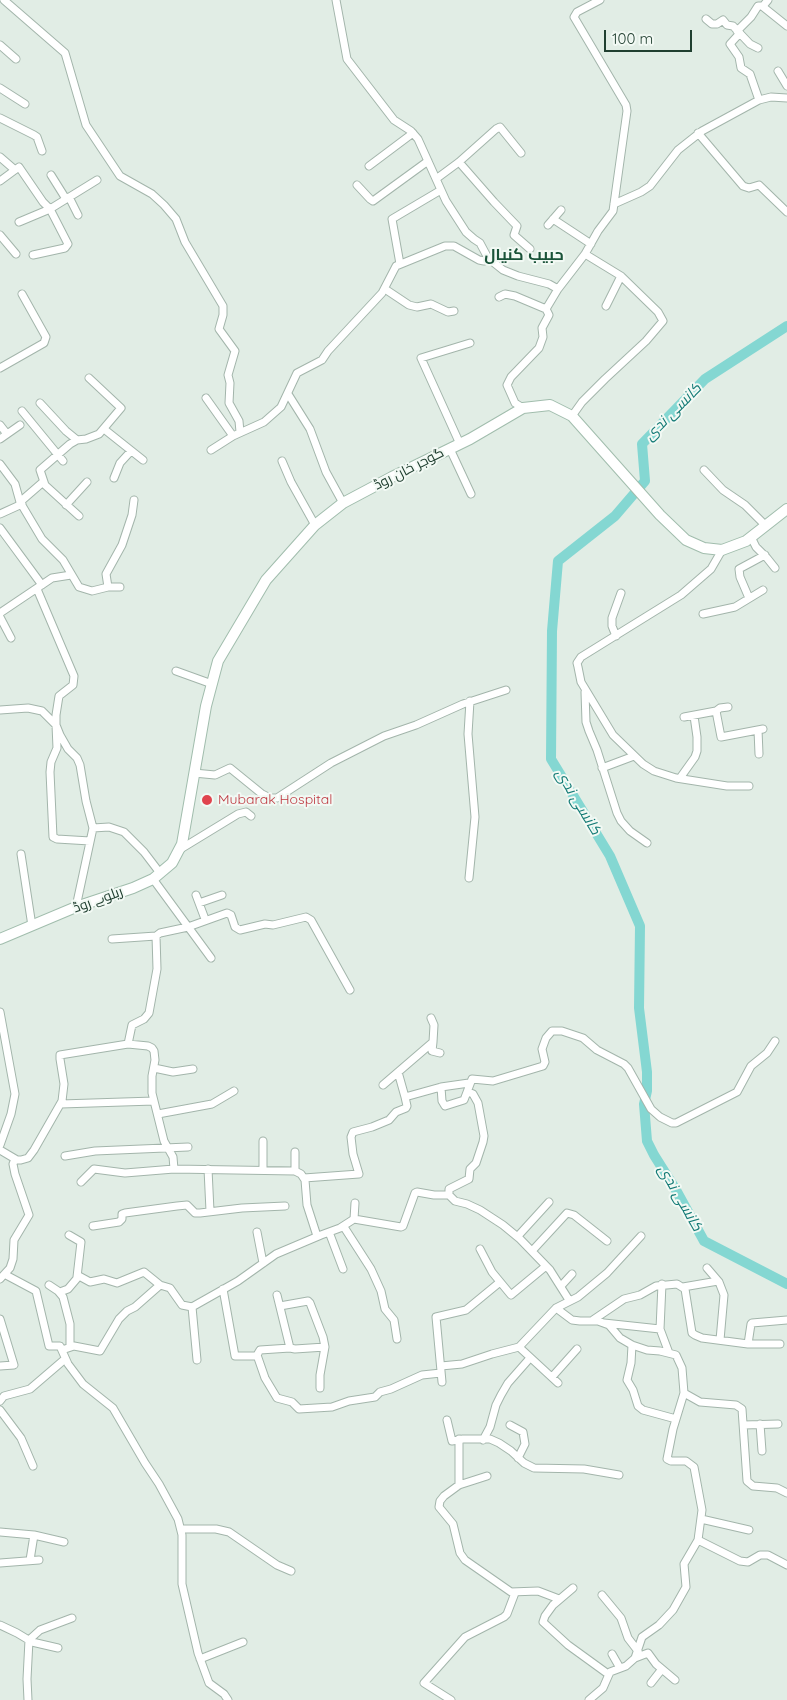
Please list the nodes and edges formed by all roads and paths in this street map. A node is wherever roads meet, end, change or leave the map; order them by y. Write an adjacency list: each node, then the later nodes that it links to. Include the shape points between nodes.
1 (4, 0): 70 (street, via 65,53 86,125 120,176 152,194 176,219 185,242 223,306 218,329 235,351 228,375 229,403 239,421)
2 (336, 0): 20 (street, via 347,59 394,120)
3 (600, 0): 35 (street, via 577,12 574,17 626,105)
4 (768, 0): 5 (street)
5 (762, 6): 7 (street); 8 (street, via 758,6)
6 (706, 19): 8 (street, via 715,25 723,20)
7 (787, 26)
8 (738, 32): 10 (street); 16 (street, via 730,44 741,68 750,74)
9 (0, 45): 11 (street)
10 (758, 48)
11 (16, 59)
12 (778, 71): 13 (street)
13 (787, 86)
14 (0, 88): 17 (street)
15 (787, 98): 16 (street)
16 (759, 100): 19 (street)
17 (25, 104)
18 (0, 118): 21 (street, via 37,137)
19 (698, 133): 35 (street, via 678,150 650,186); 38 (street, via 743,186 759,185)
20 (413, 134): 24 (street); 26 (street)
21 (42, 151)
22 (521, 153): 25 (street, via 500,127)
23 (0, 157): 27 (street)
24 (428, 161): 30 (street); 32 (street, via 373,201)
25 (459, 162): 30 (street); 43 (street, via 517,226 514,235)
26 (369, 166)
27 (15, 170): 29 (street); 36 (street, via 19,167)
28 (51, 175): 34 (street)
29 (1, 179)
30 (436, 179): 33 (street)
31 (97, 180): 34 (street)
32 (357, 185)
33 (441, 190): 47 (street, via 458,221 480,243); 48 (street, via 392,219)
34 (67, 198): 36 (street); 39 (street)
35 (614, 204): 42 (street, via 613,211)
36 (50, 209): 40 (street); 46 (street, via 68,245)
37 (561, 210): 42 (street, via 550,222)
38 (787, 212)
39 (78, 215)
40 (19, 222)
41 (0, 236): 44 (street)
42 (591, 244): 45 (street)
43 (530, 249)
44 (16, 254)
45 (585, 254): 49 (street); 51 (street)
46 (33, 255)
47 (489, 259): 48 (street, via 479,260 450,246 436,248); 51 (street, via 503,270)
48 (400, 264): 50 (street, via 393,270)
49 (621, 276): 54 (street); 65 (street, via 658,312 662,322)
50 (385, 289): 56 (street, via 408,305 431,304 448,312); 60 (street, via 322,360 297,373)
51 (558, 289): 55 (street)
52 (22, 294): 58 (street, via 46,337 44,343)
53 (499, 297): 55 (street, via 505,294 515,296)
54 (606, 306)
55 (546, 309): 63 (street, via 549,315 542,328 539,348 507,385 515,403)
56 (454, 310)
57 (470, 344): 73 (street, via 421,358)
58 (0, 368)
59 (89, 378): 68 (street, via 121,408)
60 (288, 394): 70 (street, via 270,418); 89 (street, via 310,429 326,472)
61 (206, 398): 70 (street)
62 (40, 403): 72 (street)
63 (523, 408): 65 (main road, گوجر خان روڈ, via 550,406); 73 (main road, گوجر خان روڈ)
64 (22, 410): 77 (street)
65 (572, 416): 98 (main road, گوجر خان روڈ, via 686,540 704,548)
66 (0, 425): 69 (street)
67 (20, 425): 69 (street)
68 (104, 429): 72 (street, via 92,438); 76 (street)
69 (7, 434): 71 (street)
70 (236, 434): 75 (street)
71 (0, 439)
72 (77, 440): 77 (street)
73 (460, 444): 74 (main road, گوجر خان روڈ)
74 (450, 449): 86 (street); 89 (main road, گوجر خان روڈ)
75 (211, 450)
76 (131, 451): 78 (street); 83 (street, via 120,463)
77 (57, 455): 79 (street); 84 (street, via 40,470)
78 (143, 460)
79 (63, 461)
80 (282, 461): 94 (street)
81 (0, 464): 88 (street, via 15,484)
82 (704, 470): 95 (street)
83 (114, 478)
84 (43, 482): 88 (street); 90 (street)
85 (87, 482): 90 (street)
86 (471, 494)
87 (134, 500): 103 (street, via 122,545 106,574)
88 (21, 503): 92 (street); 101 (street, via 42,539 63,560)
89 (343, 503): 94 (main road, گوجر خان روڈ)
90 (66, 505): 93 (street)
91 (787, 509): 95 (main road, گوجر خان روڈ)
92 (0, 514)
93 (79, 516)
94 (314, 525): 114 (main road, گوجر خان روڈ, via 266,580 218,661)
95 (766, 526): 97 (main road, گوجر خان روڈ)
96 (0, 528): 102 (street)
97 (751, 537): 98 (main road, گوجر خان روڈ, via 746,542); 99 (street)
98 (722, 550): 111 (street, via 711,569 681,595)
99 (765, 555): 100 (street); 107 (street, via 739,569)
100 (775, 568)
101 (71, 575): 102 (street, via 52,578); 103 (street, via 79,587 92,591)
102 (39, 587): 108 (street); 123 (street, via 74,676 72,685 58,699)
103 (108, 587): 104 (street)
104 (120, 587)
105 (763, 590): 107 (street)
106 (621, 593): 111 (street, via 612,618)
107 (749, 598): 109 (street, via 735,607)
108 (0, 613)
109 (703, 614)
110 (0, 617): 112 (street)
111 (616, 636): 115 (street, via 581,657 577,664)
112 (12, 638)
113 (176, 671): 114 (street)
114 (212, 684): 127 (main road, گوجر خان روڈ)
115 (585, 689): 125 (street, via 613,735); 126 (street, via 586,722)
116 (506, 690): 117 (street)
117 (470, 701): 127 (street, via 384,736 331,763 277,798 262,794 230,768 214,775); 137 (street, via 468,734 475,817)
118 (728, 707): 120 (street)
119 (0, 710): 123 (street, via 28,708 42,712)
120 (716, 711): 121 (street); 124 (street, via 721,737 760,730)
121 (694, 716): 122 (street); 128 (street, via 696,754)
122 (684, 717)
123 (56, 725): 131 (street, via 80,765); 132 (street, via 57,748 50,772 53,837)
124 (759, 754)
125 (634, 756): 126 (street); 128 (street, via 654,771)
126 (602, 768): 133 (street, via 621,821)
127 (194, 773): 134 (main road, گوجر خان روڈ)
128 (680, 778): 129 (street, via 727,786)
129 (749, 786)
130 (251, 816): 134 (street, via 246,812 238,814)
131 (93, 828): 132 (street); 136 (street, via 109,827 124,832 144,852)
132 (90, 842): 141 (street)
133 (647, 843)
134 (180, 847): 136 (main road, ریلوے روڈ, via 172,863)
135 (21, 854): 143 (street)
136 (157, 876): 141 (main road, ریلوے روڈ, via 133,888); 144 (street)
137 (469, 878)
138 (196, 895): 140 (street)
139 (222, 895): 140 (street)
140 (199, 903): 142 (street)
141 (76, 907): 143 (main road, ریلوے روڈ)
142 (204, 920): 144 (street); 149 (street, via 227,913 235,927 242,930 306,917 311,920)
143 (32, 926): 146 (main road, ریلوے روڈ)
144 (188, 926): 145 (street); 148 (street)
145 (156, 936): 147 (street); 154 (street, via 157,969 148,1013 132,1025)
146 (0, 939)
147 (112, 939)
148 (211, 958)
149 (350, 990)
150 (0, 1017): 169 (street, via 15,1094)
151 (431, 1018): 153 (street)
152 (774, 1041): 159 (street, via 767,1053 751,1066 737,1092 672,1123 660,1118 651,1108 624,1064 597,1050 584,1038 562,1031 552,1031 546,1038 542,1049 543,1066 504,1079 474,1079)
153 (433, 1042): 155 (street, via 432,1051); 158 (street)
154 (128, 1044): 156 (street, via 152,1048); 166 (street, via 60,1055 64,1084)
155 (440, 1052)
156 (154, 1068): 157 (street, via 173,1072); 165 (street)
157 (193, 1069)
158 (398, 1072): 160 (street); 164 (street)
159 (469, 1083): 161 (street); 163 (street)
160 (383, 1085)
161 (441, 1087): 163 (street, via 445,1106 462,1102); 164 (street)
162 (234, 1091): 167 (street, via 207,1105)
163 (468, 1092): 182 (street, via 478,1103 483,1142 469,1178 449,1190)
164 (405, 1097): 180 (street, via 406,1108 396,1112 390,1120 351,1133 353,1154 360,1174)
165 (154, 1101): 166 (street); 167 (street)
166 (61, 1104): 175 (street, via 30,1156 25,1160)
167 (158, 1114): 171 (street)
168 (263, 1141): 178 (street)
169 (0, 1145)
170 (188, 1147): 171 (street)
171 (168, 1149): 174 (street, via 95,1151); 177 (street, via 173,1157)
172 (0, 1150): 175 (street)
173 (295, 1152): 179 (street)
174 (66, 1156)
175 (15, 1159): 204 (street, via 15,1174 29,1216 14,1240 12,1263)
176 (208, 1169): 177 (street); 178 (street); 186 (street)
177 (174, 1170): 181 (street, via 125,1173 94,1170)
178 (262, 1170): 179 (street)
179 (295, 1171): 180 (street)
180 (304, 1178): 193 (street, via 307,1204)
181 (81, 1182)
182 (449, 1195): 187 (street, via 415,1193 401,1227); 194 (street, via 455,1201 480,1210)
183 (549, 1202): 194 (street)
184 (355, 1203): 187 (street)
185 (285, 1206): 186 (street)
186 (210, 1211): 188 (street, via 195,1213 187,1206 177,1206 125,1212 119,1222)
187 (354, 1219): 189 (street)
188 (93, 1226)
189 (344, 1227): 191 (street); 225 (street, via 378,1284 385,1309 394,1320)
190 (258, 1232): 199 (street)
191 (328, 1232): 193 (street); 202 (street)
192 (69, 1235): 205 (street, via 81,1242)
193 (318, 1236): 199 (street)
194 (518, 1236): 198 (street)
195 (641, 1236): 216 (street, via 607,1273 578,1297)
196 (607, 1240): 198 (street, via 567,1213)
197 (480, 1249): 207 (street)
198 (532, 1251): 200 (street)
199 (263, 1263): 213 (street)
200 (546, 1266): 207 (street, via 511,1295); 211 (street)
201 (707, 1268): 206 (street)
202 (343, 1269)
203 (572, 1274): 211 (street)
204 (3, 1277): 235 (street, via 36,1291 49,1346 60,1346)
205 (77, 1277): 210 (street, via 90,1282 104,1279 117,1283 144,1272); 214 (street, via 68,1289)
206 (718, 1281): 212 (street); 226 (street, via 724,1295)
207 (500, 1282): 242 (street, via 466,1310 437,1315)
208 (49, 1284): 214 (street)
209 (662, 1284): 212 (street); 221 (street, via 624,1300); 224 (street)
210 (160, 1285): 218 (street, via 170,1288 182,1305); 230 (street, via 118,1319 100,1351)
211 (561, 1286): 216 (street)
212 (683, 1287): 226 (street, via 692,1333)
213 (223, 1289): 218 (street); 237 (street, via 236,1356)
214 (60, 1292): 230 (street, via 70,1324)
215 (276, 1295): 217 (street)
216 (569, 1300): 219 (street)
217 (280, 1306): 231 (street, via 309,1302); 233 (street)
218 (192, 1307): 240 (street)
219 (556, 1308): 221 (street, via 572,1320); 232 (street)
220 (0, 1319): 241 (street, via 14,1365)
221 (593, 1320): 223 (street)
222 (787, 1320): 227 (street, via 752,1322)
223 (604, 1323): 224 (street); 229 (street)
224 (660, 1329): 236 (street)
225 (397, 1339)
226 (720, 1340): 227 (street)
227 (748, 1344): 228 (street)
228 (780, 1344)
229 (632, 1345): 236 (street); 250 (street, via 627,1380 638,1406)
230 (70, 1347): 235 (street)
231 (325, 1347): 233 (street); 246 (street)
232 (519, 1347): 238 (street); 242 (street)
233 (290, 1348): 237 (street, via 260,1350)
234 (577, 1349): 243 (street)
235 (62, 1350): 239 (street)
236 (670, 1353): 247 (street, via 680,1360)
237 (257, 1356): 242 (street, via 277,1398 289,1400 300,1409 332,1407 375,1397 380,1392)
238 (530, 1358): 243 (street); 257 (street, via 504,1389)
239 (65, 1359): 248 (street, via 30,1389 4,1396); 266 (street, via 87,1388 113,1408 159,1484)
240 (197, 1360)
241 (0, 1366)
242 (441, 1370): 244 (street)
243 (552, 1377): 245 (street)
244 (442, 1382)
245 (558, 1383)
246 (320, 1388)
247 (684, 1392): 250 (street); 255 (street, via 700,1402 738,1405 743,1411)
248 (0, 1401)
249 (0, 1410): 260 (street, via 21,1438)
250 (676, 1419): 265 (street, via 668,1459 686,1461 694,1467 702,1510)
251 (447, 1420): 256 (street, via 452,1441)
252 (760, 1424): 253 (street); 255 (street); 258 (street)
253 (778, 1424)
254 (510, 1425): 259 (street, via 523,1432 525,1444)
255 (744, 1425): 264 (street, via 747,1481 753,1486 777,1488)
256 (459, 1439): 257 (street); 263 (street)
257 (483, 1440): 259 (street, via 499,1443)
258 (762, 1451)
259 (518, 1458): 261 (street, via 534,1468)
260 (33, 1466)
261 (619, 1475)
262 (487, 1476): 263 (street)
263 (459, 1485): 278 (street, via 444,1496 439,1507 453,1524 460,1552 470,1563)
264 (787, 1493)
265 (700, 1520): 267 (street); 270 (street)
266 (181, 1529): 276 (street, via 229,1532 277,1565); 288 (street, via 182,1584)
267 (749, 1530)
268 (0, 1532): 269 (street)
269 (34, 1535): 271 (street); 272 (street)
270 (698, 1540): 275 (street, via 740,1561 748,1562 760,1555 768,1555); 287 (street, via 684,1564 685,1590 670,1614 642,1637)
271 (64, 1542)
272 (30, 1560): 273 (street); 274 (street)
273 (39, 1560)
274 (0, 1563)
275 (787, 1565)
276 (292, 1571)
277 (573, 1588): 280 (street)
278 (515, 1593): 280 (street, via 538,1591); 296 (street, via 504,1617 465,1637 424,1683)
279 (602, 1595): 287 (street, via 621,1618)
280 (559, 1599): 291 (street, via 543,1622)
281 (72, 1618): 283 (street, via 40,1630)
282 (0, 1625): 283 (street)
283 (29, 1640): 285 (street, via 41,1646); 294 (street)
284 (243, 1642): 288 (street)
285 (58, 1648)
286 (612, 1654): 289 (street)
287 (637, 1654): 289 (street); 290 (street, via 648,1653)
288 (200, 1659): 295 (street, via 209,1683)
289 (620, 1668): 291 (street)
290 (662, 1669): 292 (street); 293 (street)
291 (608, 1674): 297 (street, via 603,1688)
292 (675, 1680)
293 (651, 1683)
294 (28, 1700)
295 (228, 1700)
296 (451, 1700)
297 (589, 1700)

